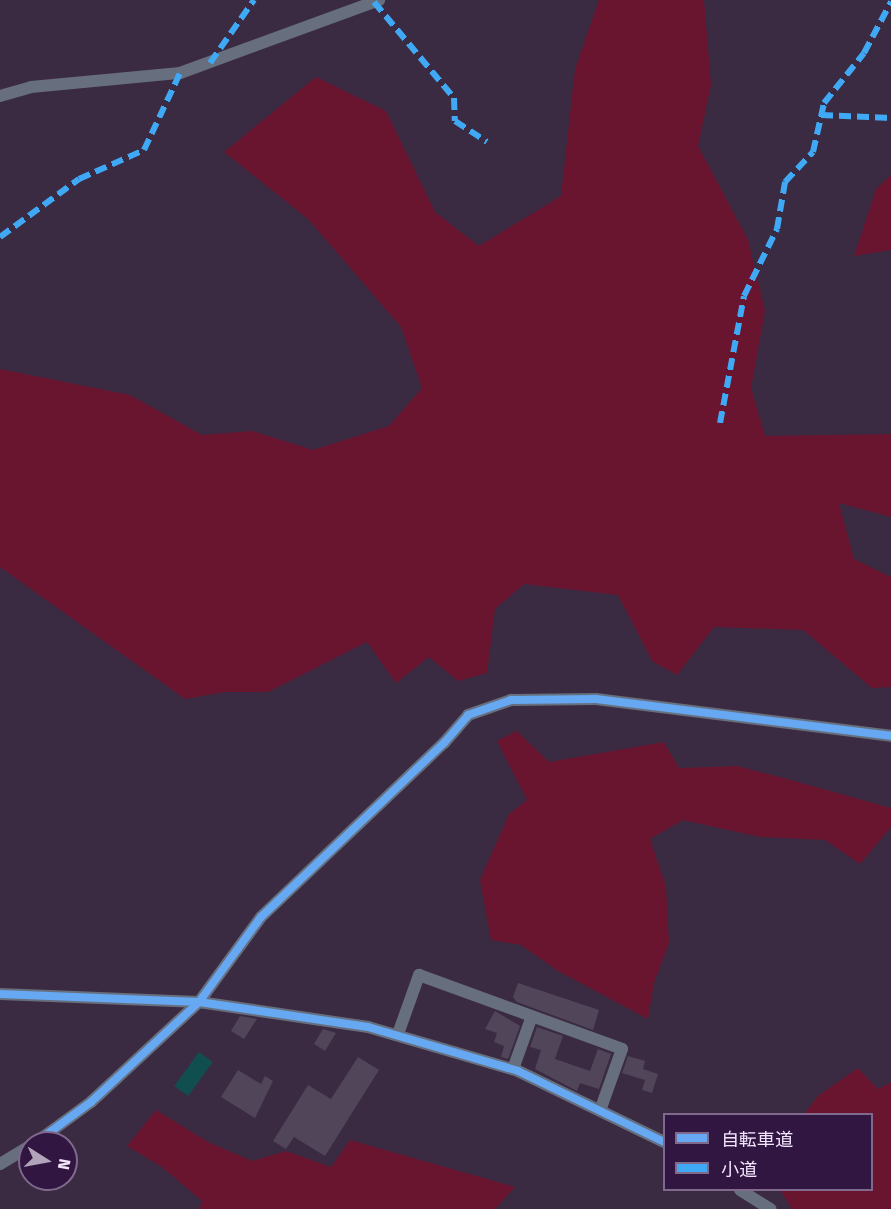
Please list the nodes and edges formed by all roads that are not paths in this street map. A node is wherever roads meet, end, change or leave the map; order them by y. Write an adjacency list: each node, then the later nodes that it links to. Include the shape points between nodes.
1 (379, 0): 2 (street, via 353,13 180,73 31,87)
2 (0, 96)
3 (891, 736): 5 (street, via 596,699 511,700 468,715 444,743 261,917)
4 (0, 994): 5 (street)
5 (199, 1002): 7 (street); 10 (street, via 91,1102)
6 (532, 1016): 7 (street, via 419,975); 8 (street); 9 (street, via 622,1049)
7 (398, 1034): 8 (street)
8 (513, 1069): 9 (street)
9 (601, 1108): 11 (street)
10 (51, 1131)
11 (663, 1141)
12 (18, 1153): 13 (street)
13 (0, 1164)
14 (742, 1191): 15 (street)
15 (771, 1209)

